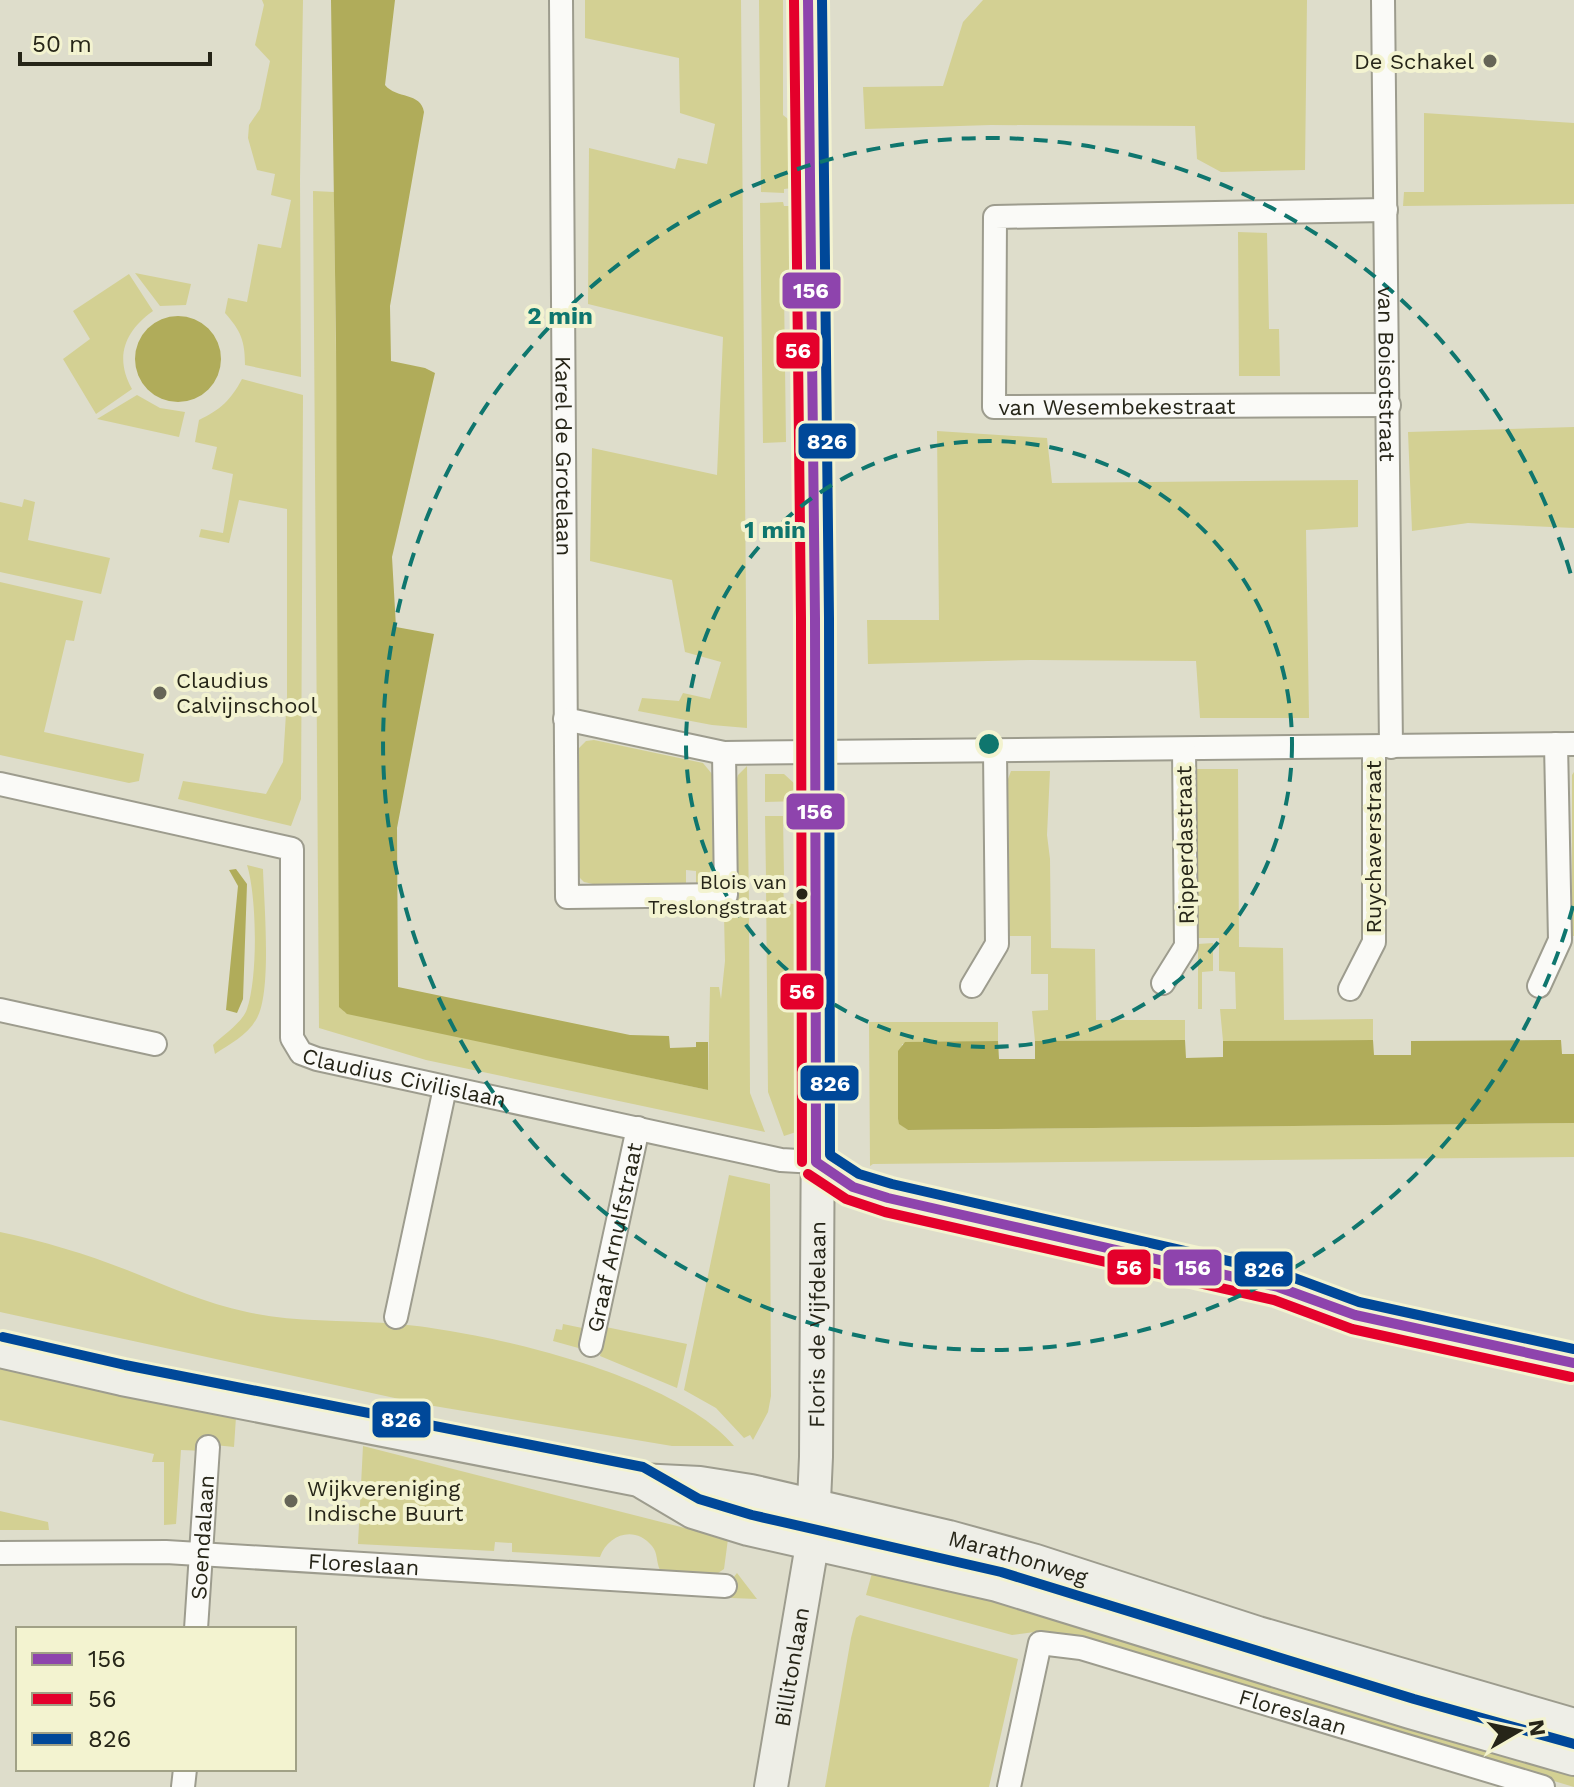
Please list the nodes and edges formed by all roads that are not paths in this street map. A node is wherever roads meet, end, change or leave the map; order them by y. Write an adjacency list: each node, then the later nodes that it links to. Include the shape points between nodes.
1 (561, 0): 6 (street, Karel de Grotelaan)
2 (808, 0): 12 (main road, Floris de Vijfdelaan)
3 (1383, 0): 4 (street, van Boisotstraat)
4 (1386, 210): 5 (street, van Boisotstraat); 5 (street, van Wesembekestraat, via 995,217 994,407)
5 (1389, 405): 8 (street, van Boisotstraat)
6 (565, 719): 11 (street); 11 (street, Karel de Grotelaan, via 567,897 726,895)
7 (1565, 744): 8 (street); 16 (street, via 1560,940)
8 (1383, 748): 9 (street); 17 (street, Ruychaverstraat, via 1374,942)
9 (1184, 749): 10 (street); 14 (street, Ripperdastraat, via 1186,946)
10 (995, 751): 12 (street); 15 (street, via 997,944)
11 (724, 753): 12 (street)
12 (814, 753): 22 (main road, Floris de Vijfdelaan)
13 (0, 784): 20 (street, Claudius Civilislaan, via 292,849 292,1038 301,1053)
14 (1163, 983)
15 (972, 986)
16 (1539, 986)
17 (1350, 989)
18 (0, 1010): 19 (street)
19 (155, 1044)
20 (445, 1088): 21 (street, Claudius Civilislaan); 23 (street)
21 (638, 1128): 22 (street, Claudius Civilislaan, via 781,1160); 24 (street, Graaf Arnulfstraat)
22 (816, 1162): 28 (main road, Floris de Vijfdelaan)
23 (396, 1317)
24 (591, 1345)
25 (0, 1351): 27 (main road, Marathonweg)
26 (208, 1447): 31 (street, Soendalaan)
27 (639, 1480): 28 (main road, Marathonweg, via 700,1483); 29 (main road, Marathonweg, via 693,1512)
28 (814, 1504): 29 (main road, Floris de Vijfdelaan); 34 (main road, Marathonweg, via 1036,1561 1258,1633)
29 (812, 1545): 35 (main road, Marathonweg, via 997,1585); 36 (main road, Billitonlaan)
30 (0, 1553): 31 (street, Floreslaan)
31 (202, 1554): 32 (street, Floreslaan); 33 (street, Soendalaan)
32 (725, 1586)
33 (196, 1627)
34 (1574, 1725)
35 (1574, 1759)
36 (771, 1787)
37 (1009, 1787): 38 (street, Floreslaan, via 1040,1643 1081,1648)
38 (1543, 1787)

